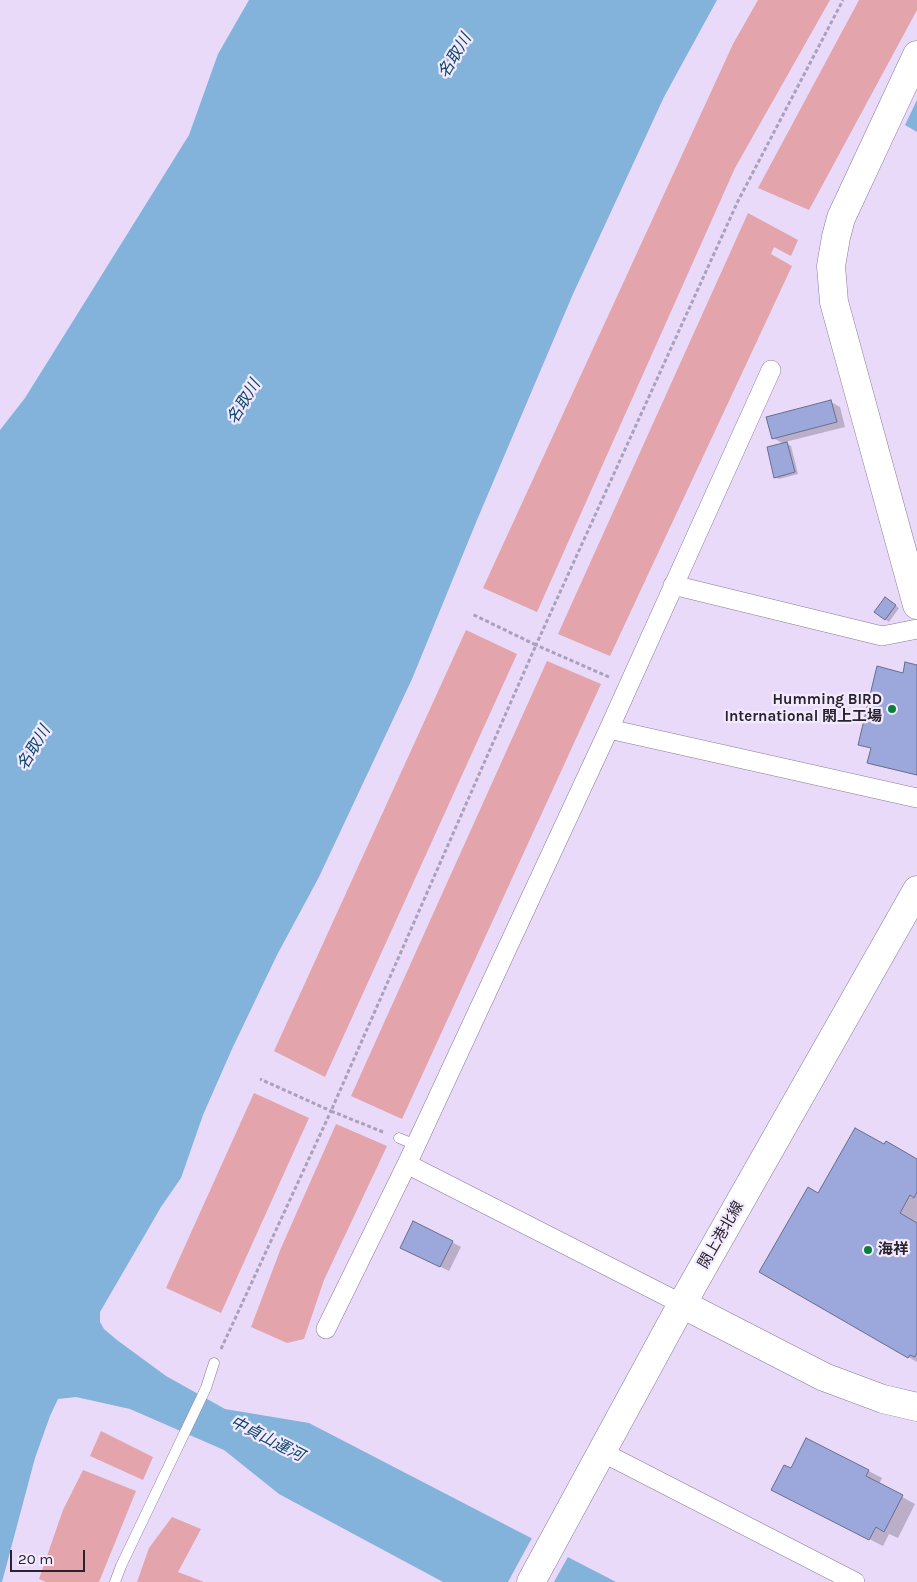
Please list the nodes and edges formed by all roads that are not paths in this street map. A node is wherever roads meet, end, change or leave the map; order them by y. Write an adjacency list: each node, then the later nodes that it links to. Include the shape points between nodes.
1 (917, 55): 4 (street, via 841,218 831,266 834,302)
2 (771, 370): 3 (street)
3 (673, 586): 5 (street, via 882,636); 6 (street)
4 (917, 605)
5 (917, 629)
6 (609, 729): 7 (street); 9 (street, via 407,1142)
7 (917, 798)
8 (917, 890): 10 (street, 閖上港北線)
9 (407, 1164): 10 (street); 11 (street)
10 (682, 1304): 13 (street, via 824,1378); 14 (street, 閖上港北線)
11 (326, 1328)
12 (214, 1363): 15 (lane, via 206,1388)
13 (917, 1407)
14 (602, 1452): 16 (street, 閖上港北線); 17 (street)
15 (115, 1582)
16 (531, 1582)
17 (855, 1582)

